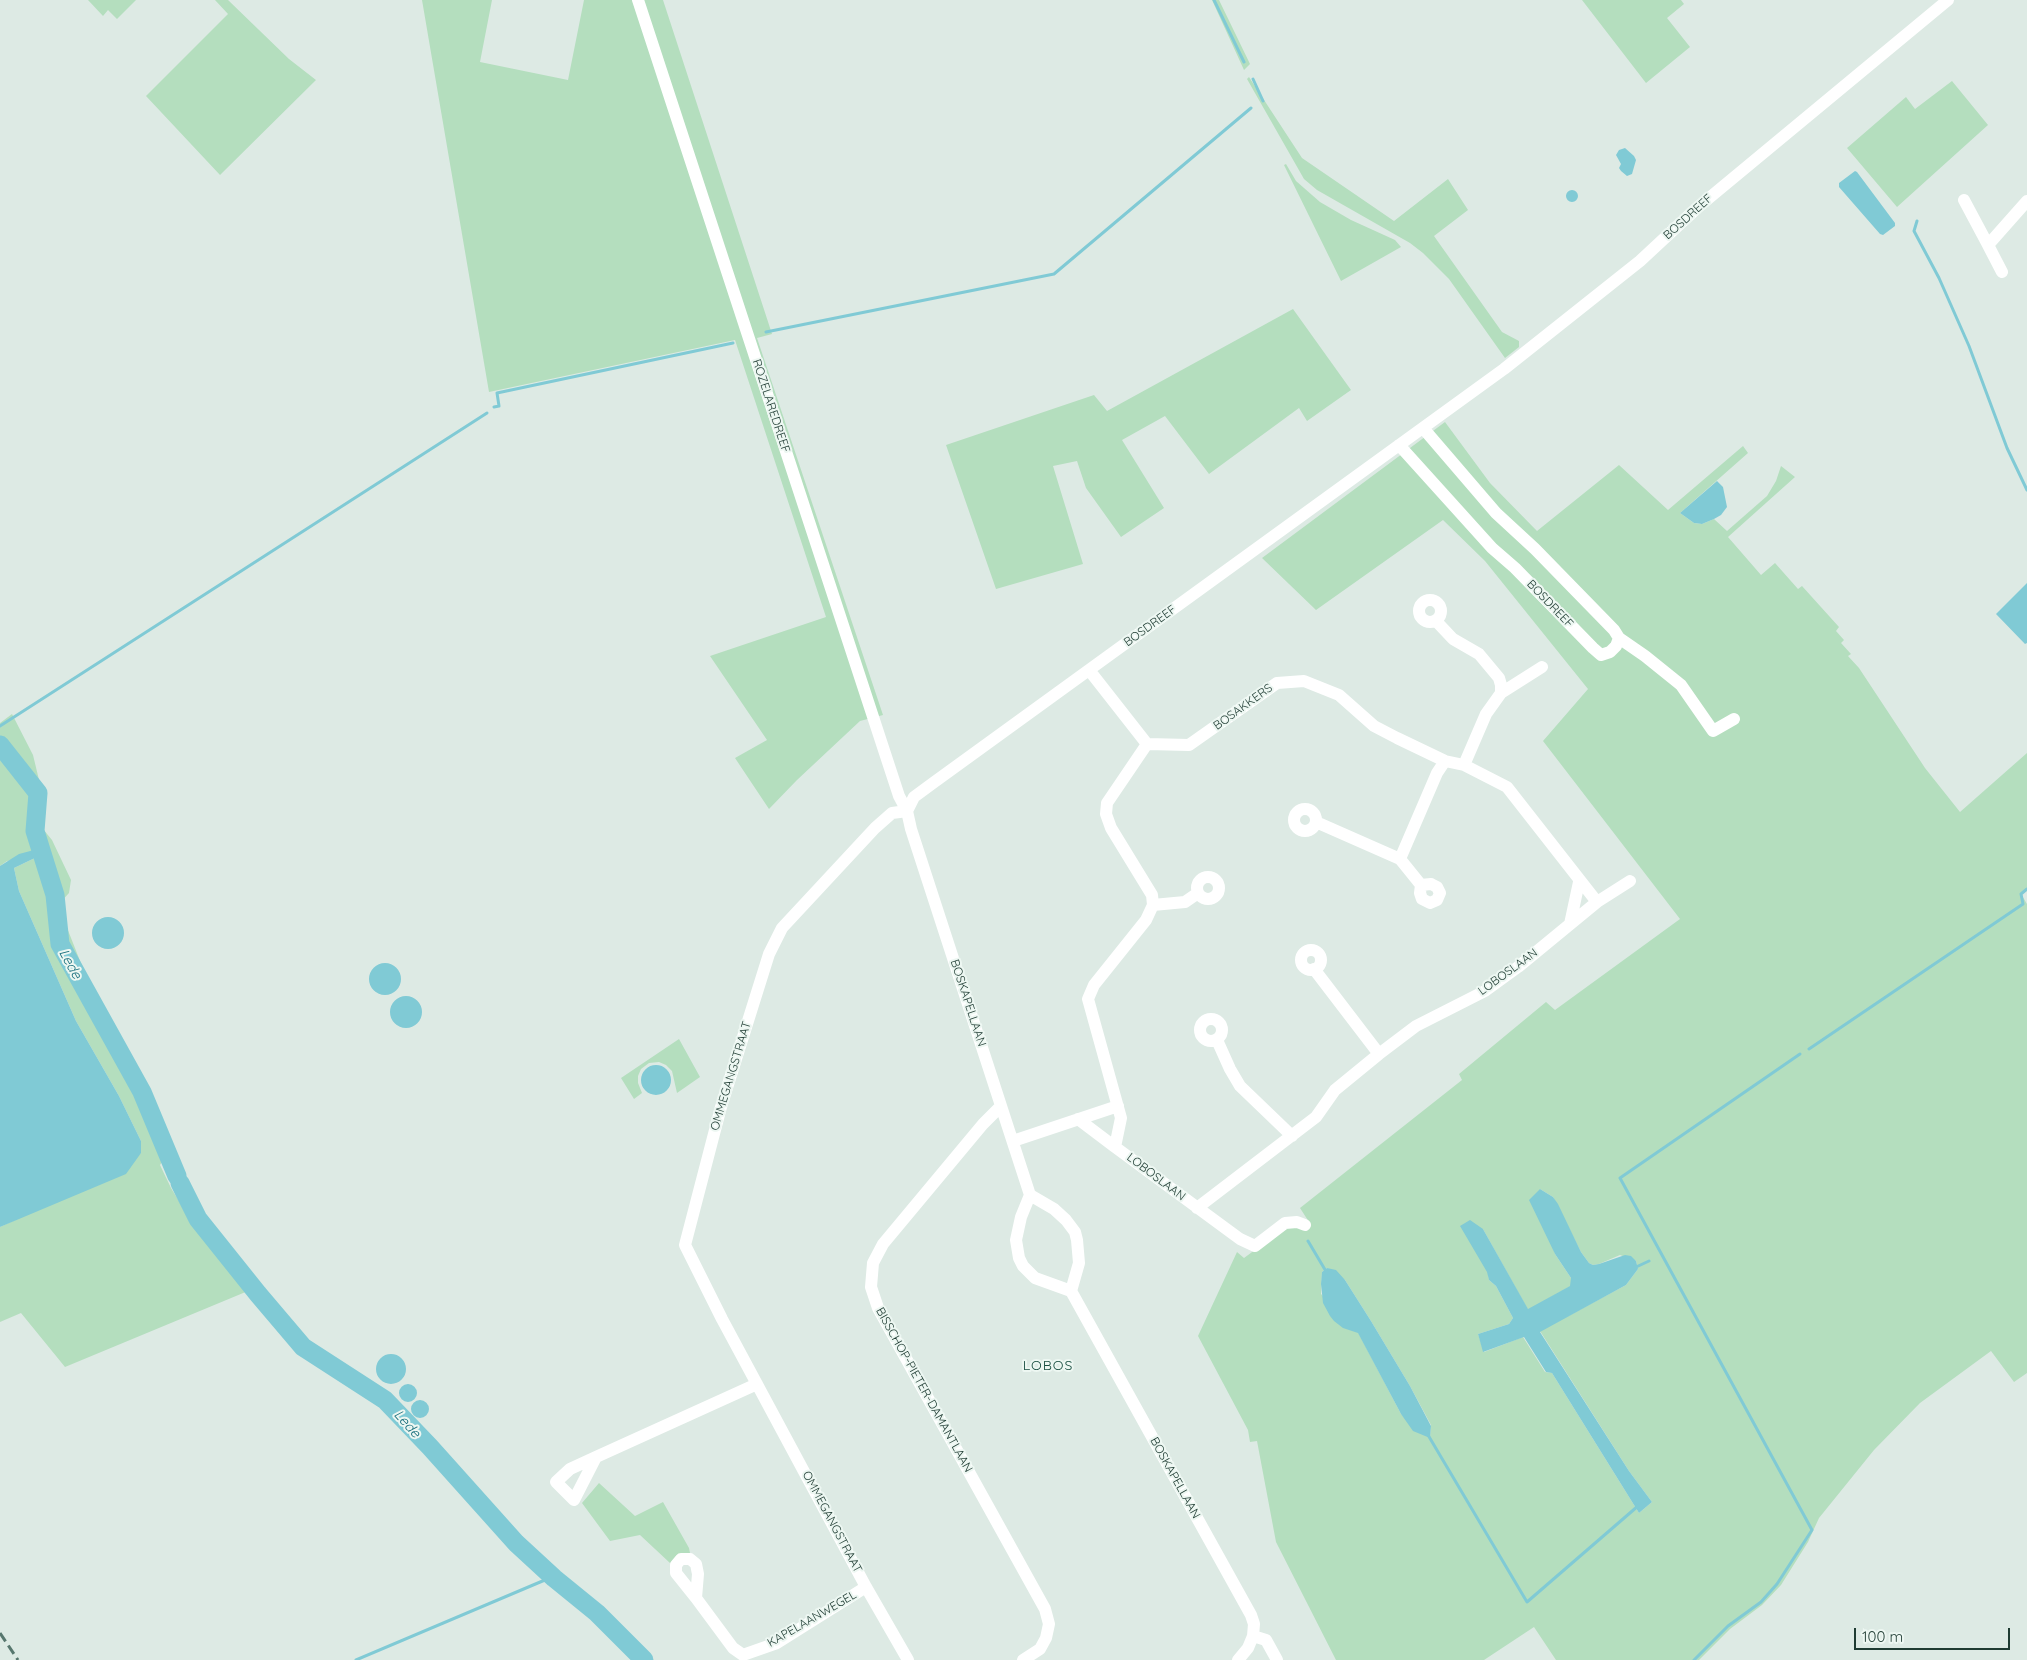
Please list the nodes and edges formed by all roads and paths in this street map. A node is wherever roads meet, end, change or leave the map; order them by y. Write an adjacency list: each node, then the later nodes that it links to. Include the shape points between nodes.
1 (638, 0): 18 (street, ROZELAREDREEF, via 899,796)
2 (1948, 0): 7 (street, BOSDREEF, via 1697,208 1640,261 1504,369)
3 (1964, 200): 5 (street)
4 (2027, 201): 5 (street)
5 (1988, 245): 6 (street)
6 (2002, 272)
7 (1423, 428): 8 (street, BOSDREEF); 10 (street, via 1496,513)
8 (1399, 446): 10 (street, BOSDREEF, via 1492,548 1593,648 1602,655 1610,652); 12 (street, BOSDREEF)
9 (1436, 621): 13 (street, via 1454,639 1488,663 1499,678)
10 (1619, 638): 14 (street, via 1681,685 1713,731)
11 (1542, 667): 13 (street)
12 (1089, 670): 15 (street); 18 (street, BOSDREEF, via 914,797)
13 (1501, 693): 17 (street, via 1486,714)
14 (1734, 719)
15 (1147, 744): 16 (street, BOSAKKERS, via 1189,745 1277,682 1304,681 1339,695 1374,726); 26 (street, via 1107,803 1106,814 1111,828 1152,895)
16 (1444, 761): 17 (street, BOSAKKERS); 20 (street)
17 (1464, 765): 22 (street, BOSAKKERS, via 1507,787)
18 (907, 811): 31 (street, BOSKAPELLAAN); 41 (street, OMMEGANGSTRAAT, via 892,813 874,828 782,928 769,954 716,1125 685,1245)
19 (1316, 822): 20 (street)
20 (1400, 859): 23 (street)
21 (1630, 881): 25 (street, LOBOSLAAN)
22 (1579, 882): 25 (street, BOSAKKERS); 27 (street)
23 (1421, 885)
24 (1198, 893): 26 (street, via 1185,902)
25 (1597, 902): 27 (street, LOBOSLAAN)
26 (1153, 905): 32 (street, LOBOSLAAN, via 1146,920 1094,985 1088,999)
27 (1570, 924): 30 (street, LOBOSLAAN, via 1485,991 1416,1026)
28 (1314, 969): 30 (street)
29 (1217, 1040): 34 (street, via 1240,1086)
30 (1379, 1054): 34 (street, LOBOSLAAN, via 1335,1090 1316,1117)
31 (1001, 1106): 35 (street, BOSKAPELLAAN); 47 (street, BISSCHOP-PIETER-DAMANTLAAN, via 883,1244 873,1263 871,1287 878,1308 1045,1609 1049,1624 1046,1638 1040,1649)
32 (1118, 1106): 33 (street); 36 (street, LOBOSLAAN, via 1121,1118)
33 (1078, 1119): 35 (street); 36 (street, LOBOSLAAN)
34 (1292, 1136): 38 (street, LOBOSLAAN)
35 (1012, 1141): 37 (street, BOSKAPELLAAN)
36 (1115, 1146): 38 (street, LOBOSLAAN)
37 (1030, 1195): 40 (street, via 1054,1209 1075,1232 1079,1263); 40 (street, via 1016,1240 1019,1258 1035,1278)
38 (1197, 1208): 39 (street, LOBOSLAAN, via 1240,1240 1255,1246 1285,1223)
39 (1306, 1225)
40 (1071, 1291): 45 (street, BOSKAPELLAAN, via 1251,1615)
41 (757, 1384): 42 (street); 43 (street, OMMEGANGSTRAAT)
42 (596, 1458)
43 (866, 1587): 44 (street, KAPELAANWEGEL, via 777,1643 743,1656); 46 (street, OMMEGANGSTRAAT)
44 (696, 1598)
45 (1253, 1636): 48 (street); 49 (street, via 1266,1640)
46 (908, 1660)
47 (1023, 1660)
48 (1238, 1660)
49 (1277, 1660)

